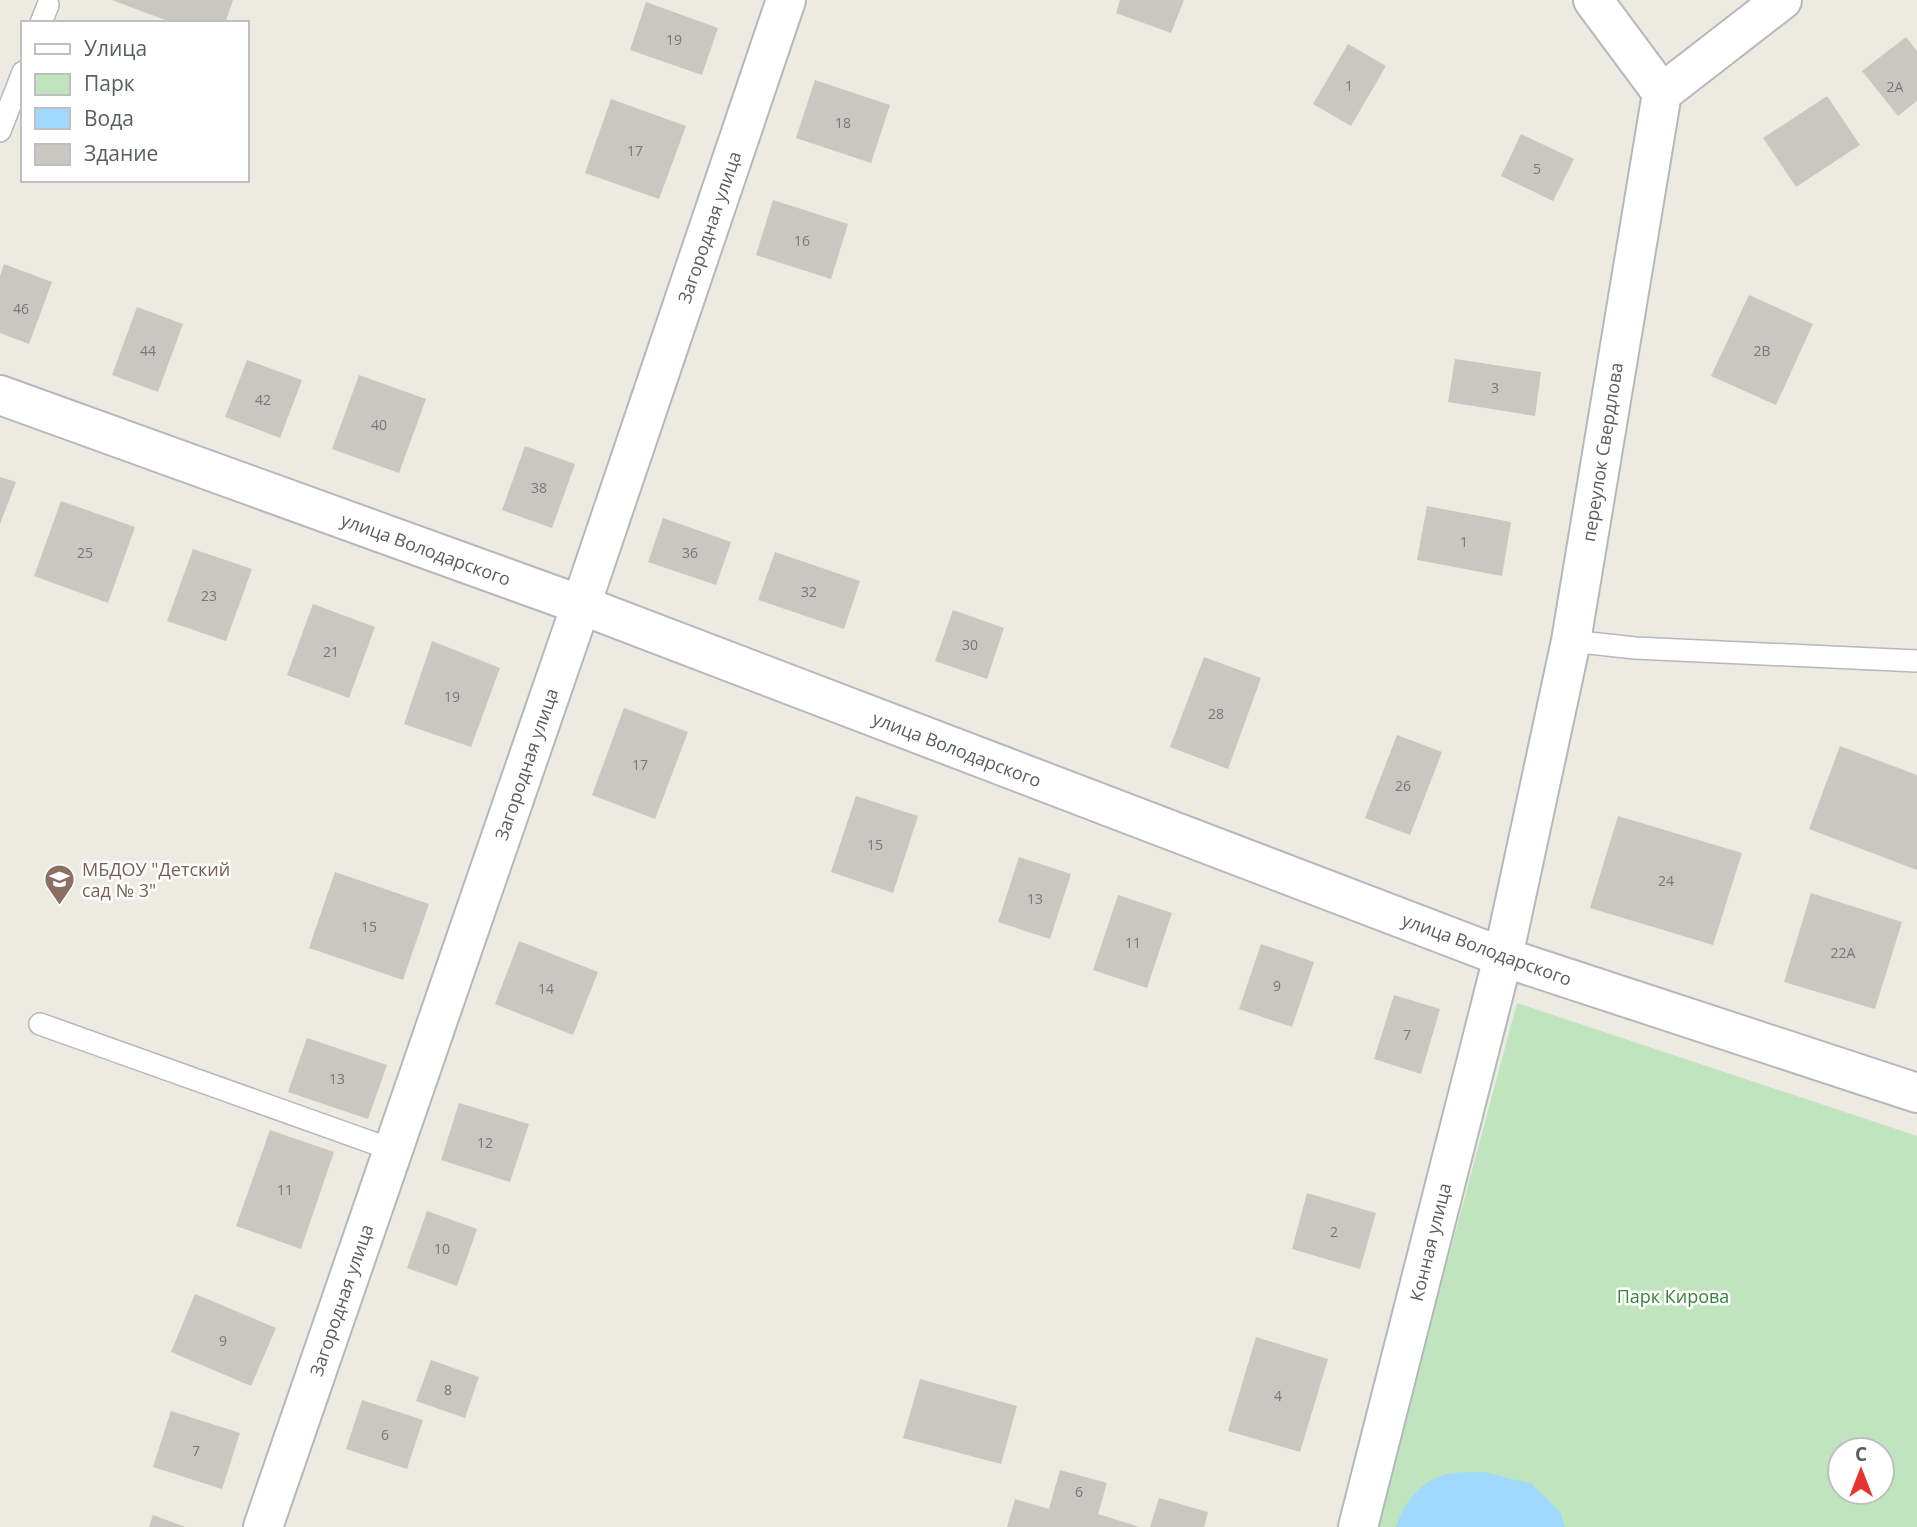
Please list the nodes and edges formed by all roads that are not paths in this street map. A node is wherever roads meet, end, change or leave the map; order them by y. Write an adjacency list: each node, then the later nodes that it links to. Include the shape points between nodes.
1 (786, 0): 8 (street, Загородная улица)
2 (1593, 0): 5 (street)
3 (1783, 0): 5 (street)
4 (21, 77): 6 (lane)
5 (1662, 93): 9 (street, переулок Свердлова)
6 (0, 131)
7 (0, 395): 8 (street, улица Володарского)
8 (581, 605): 11 (street, улица Володарского); 14 (street, Загородная улица)
9 (1571, 641): 10 (lane); 11 (street, переулок Свердлова)
10 (1917, 661)
11 (1503, 957): 13 (street, улица Володарского); 16 (street, Конная улица)
12 (40, 1024): 14 (lane)
13 (1917, 1093)
14 (393, 1150): 15 (street, Загородная улица)
15 (263, 1527)
16 (1358, 1527)

